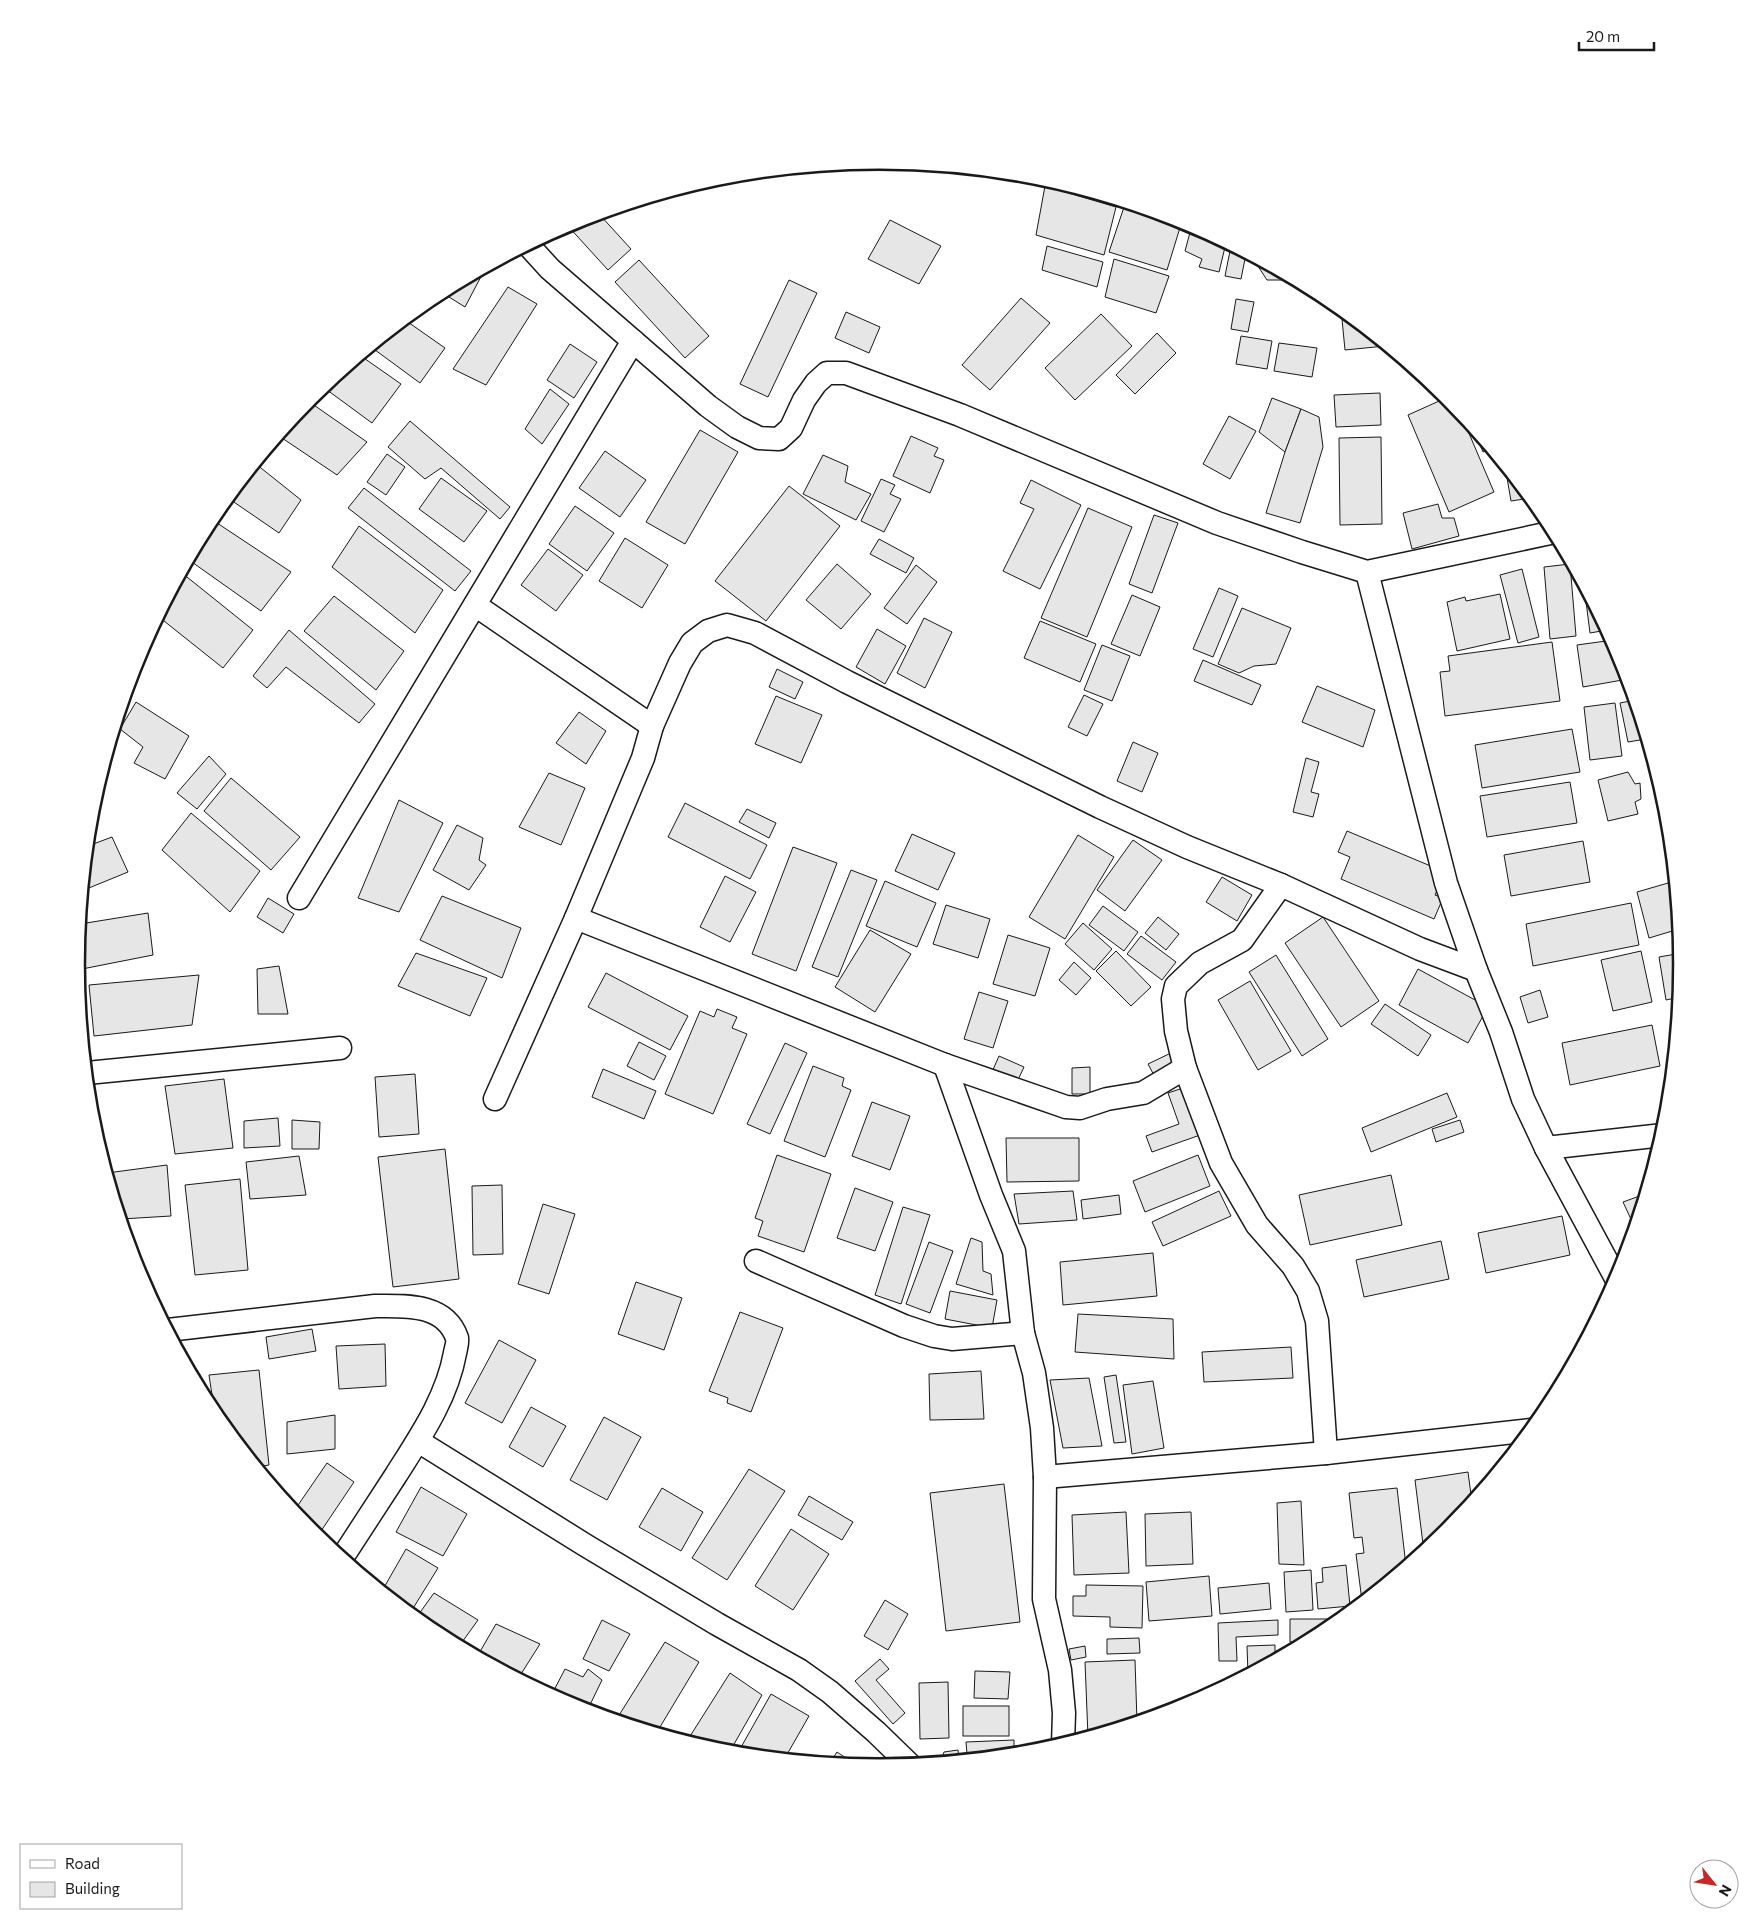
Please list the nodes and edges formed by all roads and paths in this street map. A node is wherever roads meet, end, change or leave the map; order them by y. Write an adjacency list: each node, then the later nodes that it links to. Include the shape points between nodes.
1 (533, 250): 2 (street)
2 (633, 341): 4 (street, via 708,406 759,438 779,439 791,428 816,383 827,373 846,373 960,415 1217,523); 5 (street)
3 (1547, 534): 4 (street)
4 (1367, 572): 10 (street, via 1446,883)
5 (474, 605): 6 (street); 8 (street)
6 (652, 726): 7 (street, via 692,643 708,631 727,625 755,633 1108,811 1186,847); 9 (street, via 643,758)
7 (1281, 884): 10 (street, via 1420,949); 13 (street, via 1242,940 1200,963 1176,986 1173,999 1175,1023)
8 (299, 898)
9 (576, 918): 12 (street); 15 (street)
10 (1476, 970): 17 (street, via 1523,1099)
11 (340, 1048): 14 (street)
12 (945, 1065): 13 (street, via 1066,1108 1080,1108 1107,1099 1143,1093); 21 (street, via 1014,1251)
13 (1185, 1068): 24 (street, via 1221,1163 1257,1225 1293,1266 1308,1291 1317,1321)
14 (93, 1072)
15 (495, 1099)
16 (1655, 1136): 17 (street)
17 (1546, 1148): 19 (street)
18 (756, 1261): 21 (street, via 934,1336 952,1339)
19 (1613, 1272)
20 (174, 1329): 23 (street, via 375,1306 430,1310 449,1324 458,1340 452,1370 439,1403)
21 (1023, 1333): 25 (street, via 1034,1373)
22 (1522, 1431): 24 (street)
23 (418, 1441): 26 (street); 28 (street, via 593,1550 798,1670 830,1692)
24 (1326, 1453): 25 (street)
25 (1045, 1478): 27 (street, via 1044,1599 1060,1670)
26 (346, 1552)
27 (1063, 1737)
28 (903, 1758)

